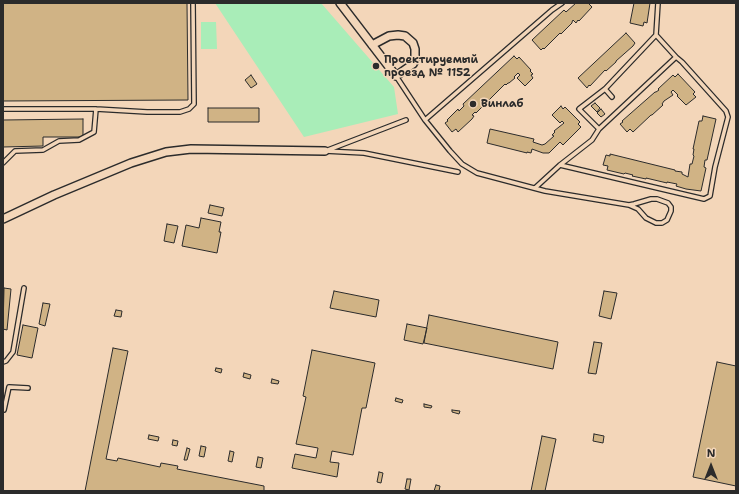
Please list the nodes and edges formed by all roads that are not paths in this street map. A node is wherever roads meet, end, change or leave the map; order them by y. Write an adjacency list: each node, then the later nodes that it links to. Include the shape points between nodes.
1 (193, 3): 12 (lane, via 194,104 180,112)
2 (340, 3): 6 (street)
3 (562, 3): 14 (lane)
4 (658, 3): 5 (lane)
5 (656, 35): 7 (lane); 9 (lane)
6 (372, 45): 8 (street); 8 (street, via 384,38 398,35 405,36 412,43 415,60)
7 (676, 57): 15 (lane); 18 (lane, via 726,111 728,117 710,196 704,199)
8 (396, 76): 14 (lane)
9 (605, 89): 10 (lane); 15 (lane, via 579,109)
10 (612, 97)
11 (3, 109): 12 (lane)
12 (96, 109): 17 (lane, via 94,132 79,140 59,141 43,150 15,151)
13 (406, 120): 16 (lane)
14 (425, 120): 20 (lane, via 462,164 477,173)
15 (599, 129): 18 (lane, via 592,140)
16 (325, 151): 19 (lane, via 364,153); 22 (street, via 191,149 166,152 131,163)
17 (3, 163)
18 (560, 165): 20 (lane)
19 (458, 172)
20 (534, 188): 21 (lane)
21 (628, 205): 21 (lane, via 638,209 652,222 662,224 671,211 668,203 657,199)
22 (3, 219)
23 (24, 288): 24 (lane, via 13,352)
24 (3, 362)
25 (28, 388): 27 (lane, via 9,387)
26 (3, 393): 27 (lane)
27 (8, 394): 28 (lane)
28 (4, 410)

